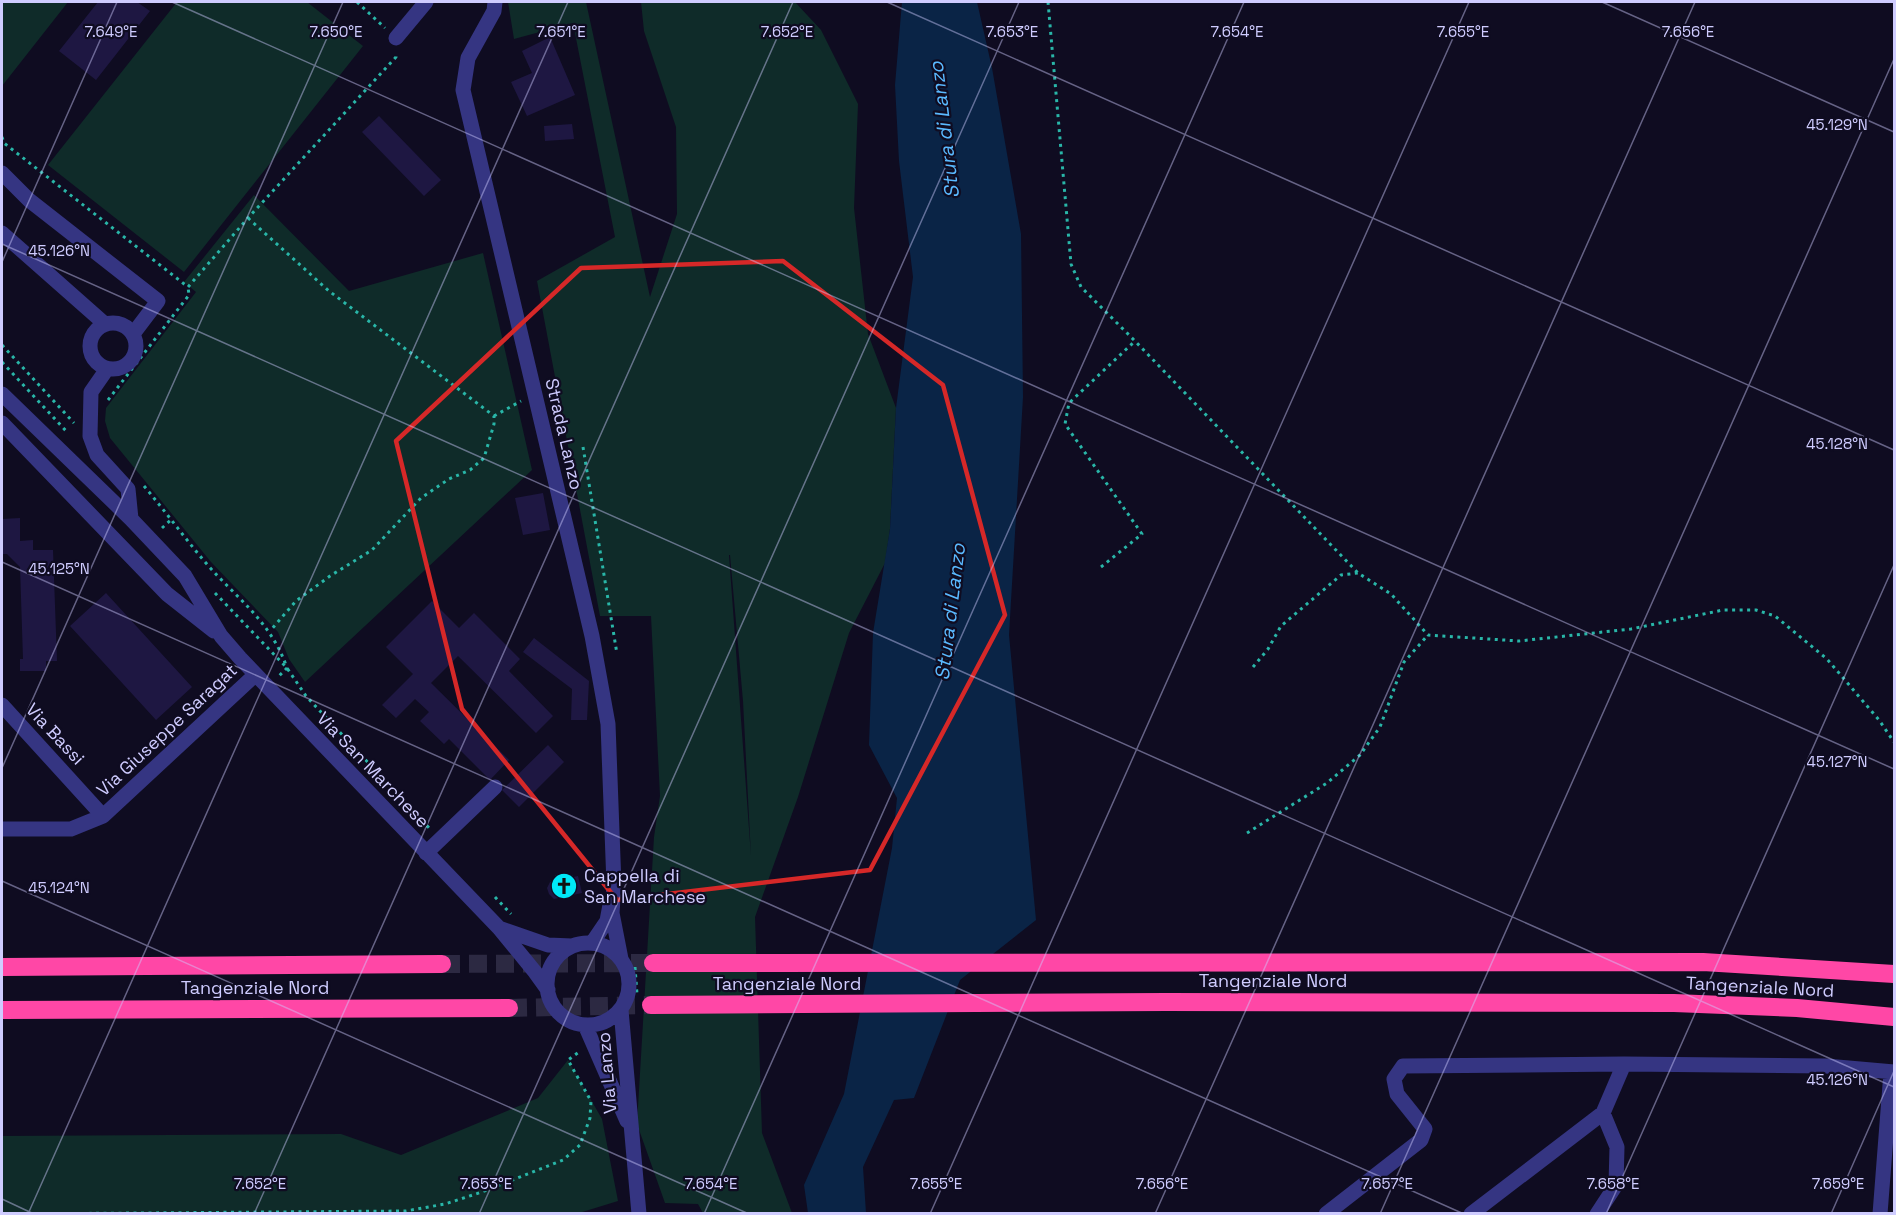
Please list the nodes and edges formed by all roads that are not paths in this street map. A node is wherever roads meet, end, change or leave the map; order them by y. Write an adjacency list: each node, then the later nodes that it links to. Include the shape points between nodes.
1 (426, 2): 3 (street)
2 (495, 2): 19 (street, Strada Lanzo, via 495,11 468,58 463,90 592,636 608,724)
3 (396, 38)
4 (2, 173): 7 (street, via 29,200 158,300)
5 (2, 233): 6 (street)
6 (105, 324): 7 (street, via 121,324); 8 (street, via 92,337 90,352)
7 (133, 334): 8 (street, via 136,348 130,363)
8 (106, 369): 11 (street, via 91,392 89,430 97,455 128,489)
9 (2, 393): 11 (street, Via San Marchese)
10 (2, 423): 12 (street, Via San Marchese, via 166,594)
11 (131, 519): 12 (street, Via San Marchese, via 185,576)
12 (221, 636): 13 (street, Via San Marchese)
13 (255, 675): 16 (street, Via Giuseppe Saragat); 18 (street, Via San Marchese)
14 (2, 705): 16 (street, Via Bassi)
15 (495, 787): 18 (street)
16 (103, 816): 17 (street, Via Giuseppe Saragat, via 71,829)
17 (2, 829)
18 (426, 853): 20 (street, Via San Marchese)
19 (614, 885): 21 (street, Strada Lanzo, via 607,921); 23 (street, Strada Lanzo, via 612,913)
20 (499, 928): 22 (street, Via San Marchese, via 548,945); 28 (street, Via San Marchese)
21 (592, 943): 22 (street); 23 (street, via 613,951)
22 (572, 946): 28 (street, via 552,964)
23 (621, 959): 32 (street, via 630,985)
24 (653, 963): 27 (highway, Tangenziale Nord, via 1703,962)
25 (442, 964): 26 (highway, Tangenziale Nord)
26 (2, 967)
27 (1893, 973)
28 (548, 990): 34 (street, via 560,1014)
29 (651, 1005): 33 (highway, Tangenziale Nord, via 1674,1003)
30 (509, 1008): 31 (highway, Tangenziale Nord)
31 (2, 1010)
32 (621, 1010): 34 (street, via 611,1019); 38 (street, Via Lanzo)
33 (1894, 1017)
34 (585, 1025): 38 (street, Via Lanzo)
35 (1624, 1064): 36 (street, via 1826,1066); 37 (street); 40 (street, via 1403,1066 1394,1079 1397,1094 1425,1129 1421,1140)
36 (1893, 1072): 43 (street)
37 (1603, 1113): 41 (street); 42 (street, via 1617,1147 1616,1185)
38 (632, 1132): 39 (street, Via Lanzo)
39 (639, 1214)
40 (1326, 1214)
41 (1471, 1214)
42 (1597, 1214)
43 (1880, 1214)

